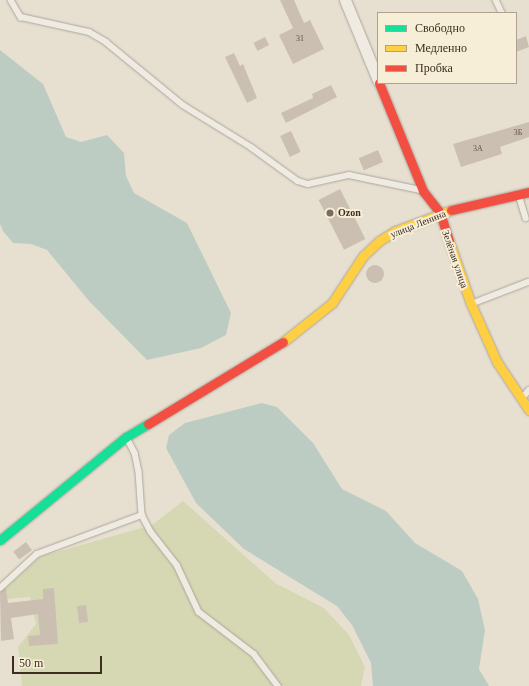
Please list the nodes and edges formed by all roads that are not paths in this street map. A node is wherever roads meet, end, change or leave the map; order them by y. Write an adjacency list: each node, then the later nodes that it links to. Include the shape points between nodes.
1 (11, 0): 7 (lane, via 21,17 90,32 106,42 182,105 251,147 298,181 308,184 349,176)
2 (345, 0): 5 (street, Зелёная улица)
3 (496, 0): 4 (lane)
4 (502, 12)
5 (377, 77)
6 (380, 84): 7 (street, Зелёная улица)
7 (423, 191): 10 (street, Зелёная улица)
8 (529, 192): 9 (street, улица Ленина)
9 (519, 195): 10 (street, улица Ленина); 11 (lane)
10 (440, 213): 13 (street, Зелёная улица); 17 (street, улица Ленина, via 395,231 379,241 363,256 332,303 294,334)
11 (526, 218)
12 (528, 282): 13 (lane)
13 (471, 304): 15 (street, Зелёная улица, via 498,362)
14 (529, 390): 15 (lane)
15 (522, 399): 16 (street, Зелёная улица)
16 (529, 410)
17 (126, 437): 18 (lane, via 135,452 142,490); 19 (street, улица Ленина)
18 (142, 515): 20 (lane, via 37,554); 21 (lane, via 151,532 177,565 200,612 254,654)
19 (0, 540)
20 (0, 588)
21 (278, 686)

